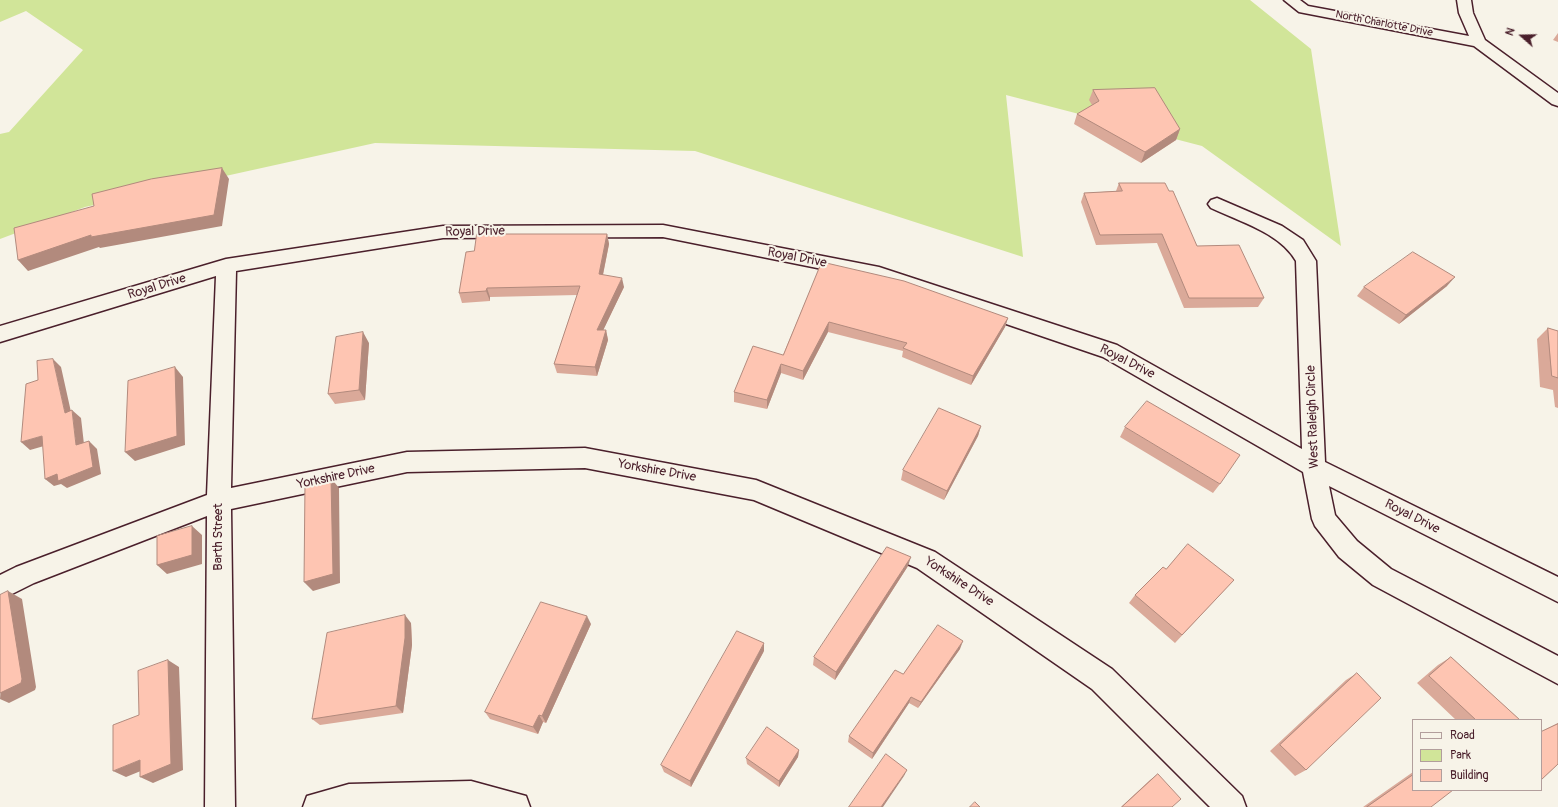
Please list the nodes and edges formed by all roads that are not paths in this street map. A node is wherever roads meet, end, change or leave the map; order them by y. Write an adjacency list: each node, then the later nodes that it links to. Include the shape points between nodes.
1 (1291, 0): 3 (street, North Charlotte Drive, via 1304,9)
2 (1464, 0): 3 (street, via 1466,13)
3 (1479, 42): 4 (street)
4 (1558, 101)
5 (1217, 204): 8 (street, West Raleigh Circle, via 1276,230 1296,245 1306,261)
6 (226, 266): 7 (street, Royal Drive); 8 (street, Royal Drive, via 443,232 663,231 879,274 1110,351); 9 (street, Barth Street)
7 (0, 334)
8 (1314, 467): 11 (street, Royal Drive); 12 (street, West Raleigh Circle, via 1324,519 1348,549 1382,577)
9 (219, 501): 10 (street, Yorkshire Drive, via 25,575); 13 (street, Barth Street); 16 (street, Yorkshire Drive, via 415,462 585,458 756,490 926,560 1102,679)
10 (0, 588)
11 (1558, 590)
12 (1558, 671)
13 (220, 807)
14 (318, 807): 15 (street, via 349,799 471,796)
15 (515, 807)
16 (1231, 807)

